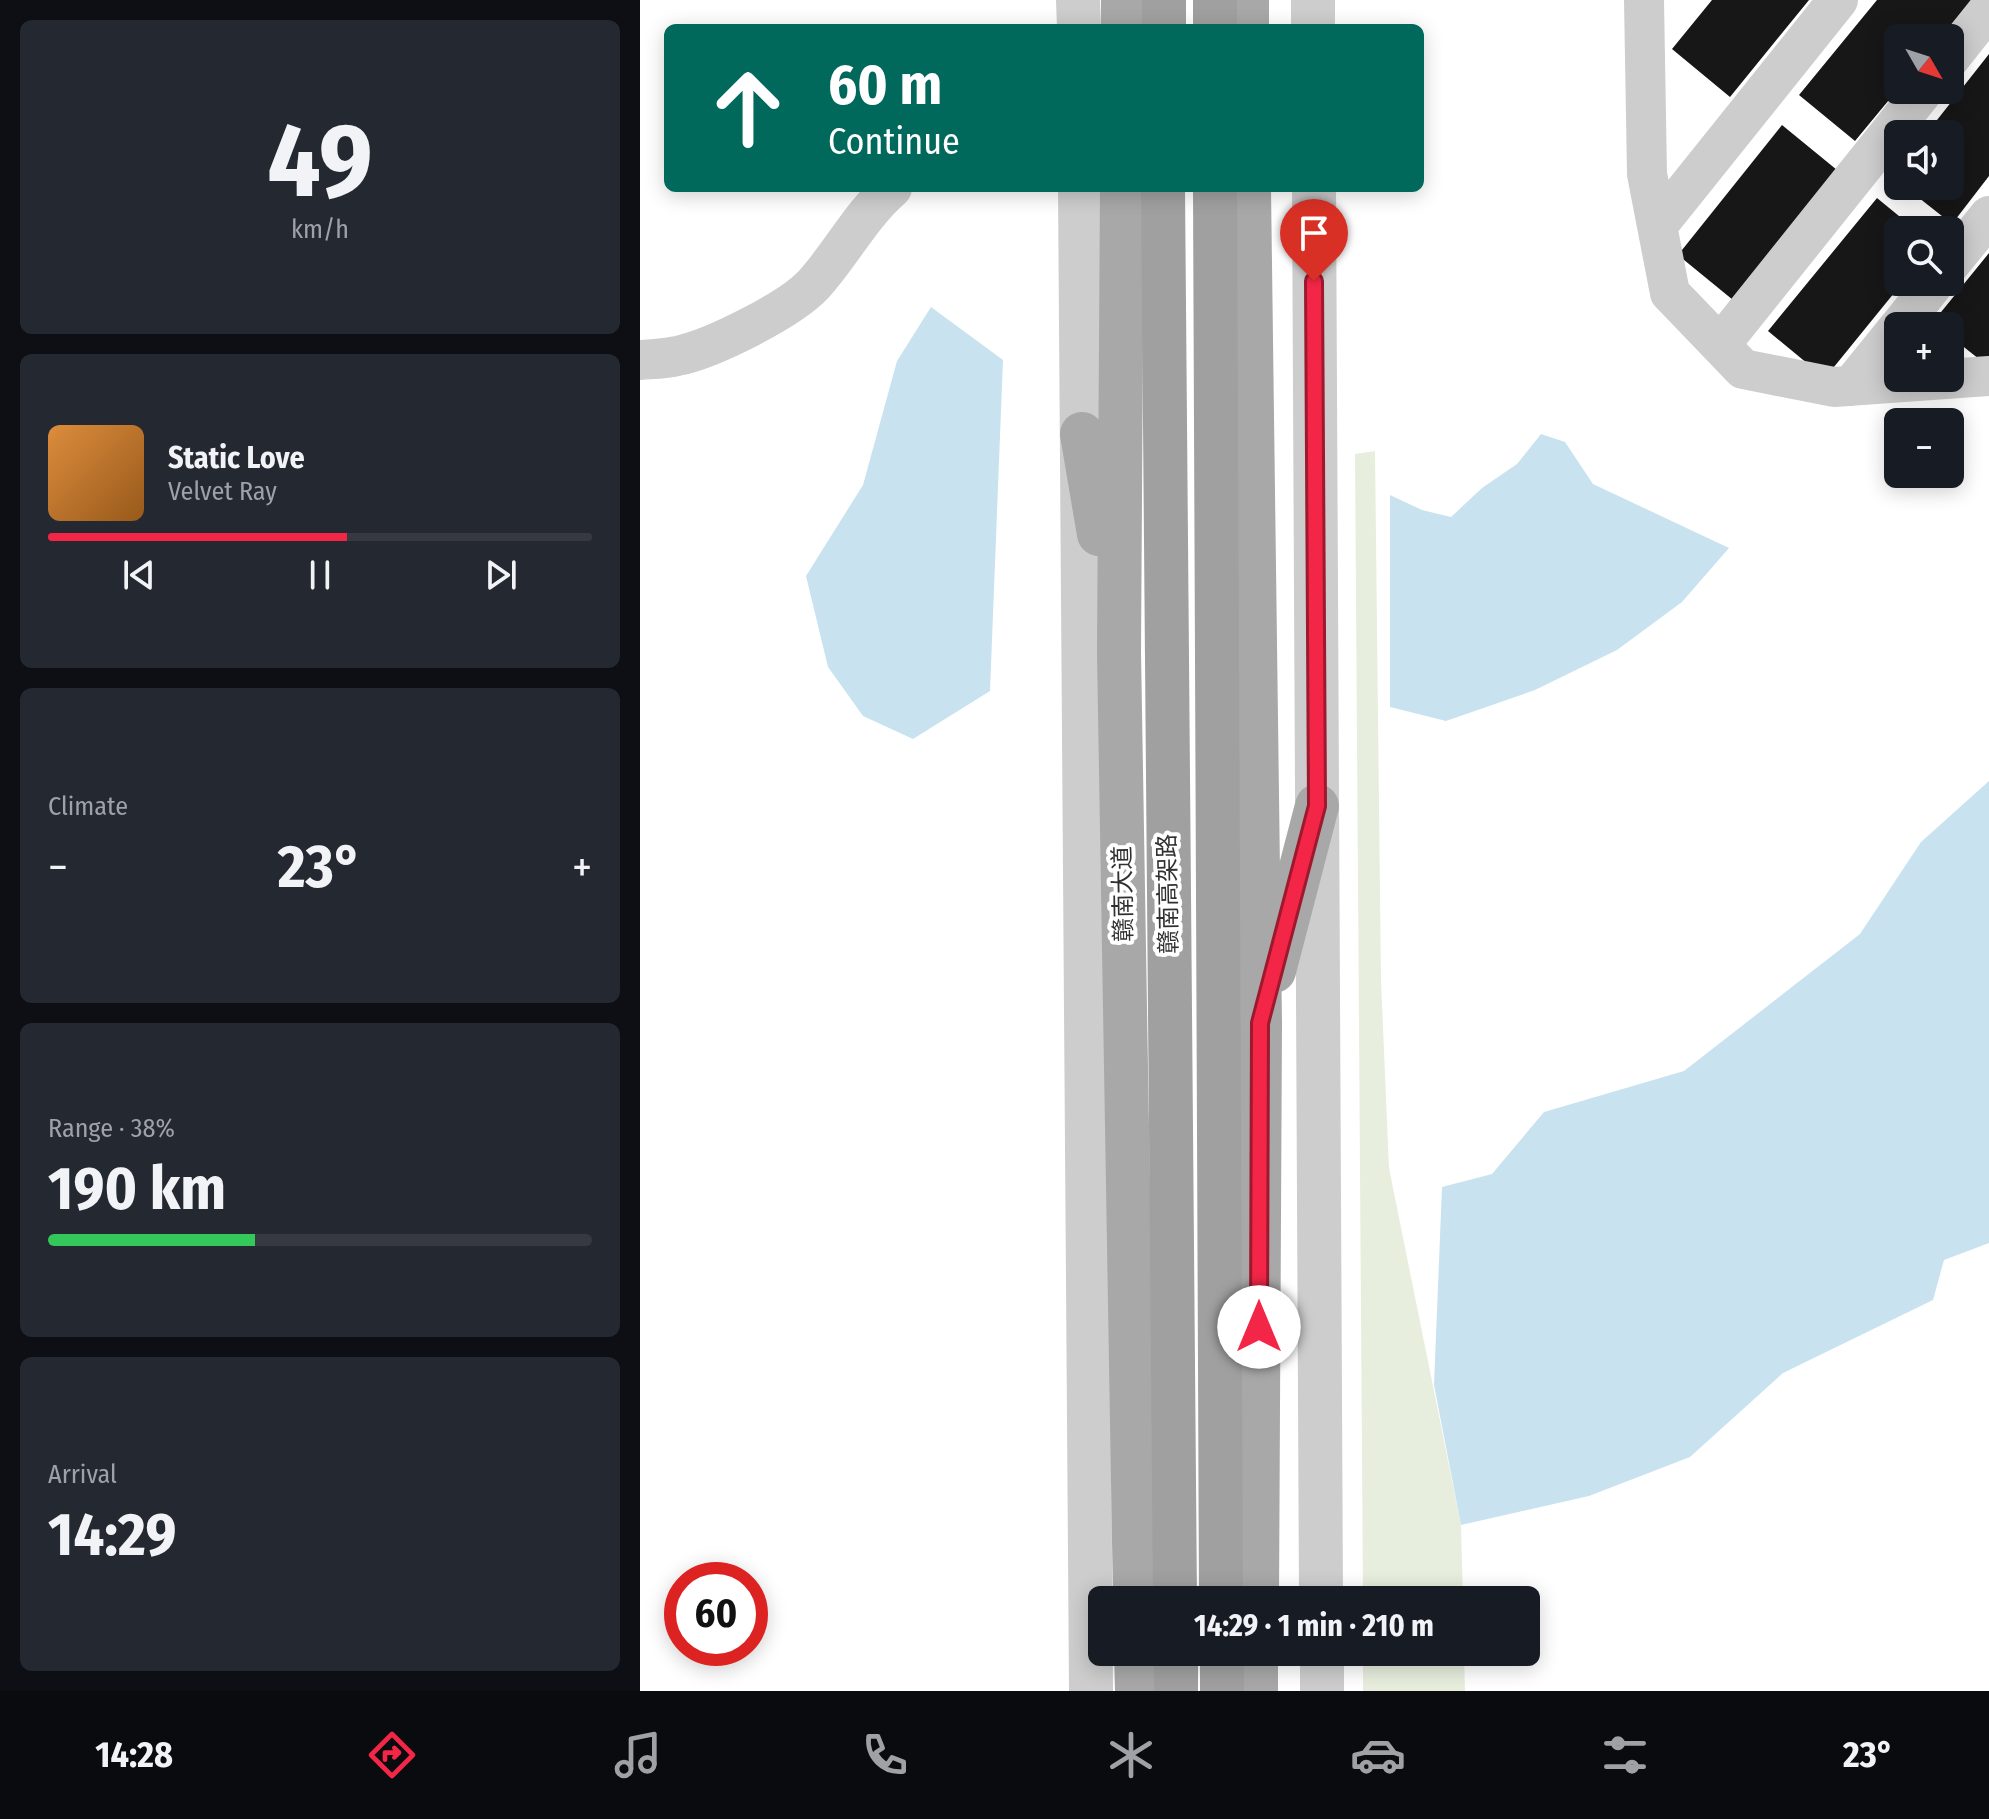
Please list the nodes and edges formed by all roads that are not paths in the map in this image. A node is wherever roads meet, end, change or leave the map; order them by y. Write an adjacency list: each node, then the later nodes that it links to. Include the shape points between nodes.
1 (1123, 0): 10 (main road)
2 (1164, 0): 11 (highway)
3 (1215, 0): 12 (highway)
4 (1247, 0): 13 (main road)
5 (1313, 0): 14 (street)
6 (1670, 0): 9 (street)
7 (1838, 0): 25 (street)
8 (1989, 9): 15 (street)
9 (1644, 15): 25 (street, via 1647,174)
10 (1123, 24)
11 (1164, 24)
12 (1215, 24)
13 (1247, 24)
14 (1313, 24)
15 (1964, 40)
16 (1913, 104): 29 (street)
17 (888, 192): 31 (street, via 812,286 765,318 678,356)
18 (1080, 192): 34 (street)
19 (1122, 192): 35 (main road, 赣南大道)
20 (1163, 192): 39 (highway, 赣南高架路)
21 (1215, 192): 40 (highway, 赣南高架路)
22 (1249, 192): 37 (main road)
23 (1314, 192): 36 (street)
24 (1989, 216): 26 (street)
25 (1657, 226): 29 (street, via 1670,293)
26 (1964, 247)
27 (1924, 296): 28 (street)
28 (1911, 312)
29 (1720, 345): 33 (street, via 1743,369)
30 (1884, 345): 33 (street)
31 (640, 360)
32 (1989, 376): 33 (street)
33 (1851, 386)
34 (1082, 434): 35 (main road); 48 (street)
35 (1119, 652): 38 (main road, 赣南大道)
36 (1317, 806): 37 (main road); 42 (street)
37 (1260, 1023): 41 (main road)
38 (1135, 1586)
39 (1175, 1586)
40 (1221, 1586)
41 (1257, 1586)
42 (1321, 1586)
43 (1136, 1666): 49 (main road)
44 (1176, 1666): 50 (highway)
45 (1222, 1666): 51 (highway)
46 (1256, 1666): 52 (main road)
47 (1322, 1666): 53 (street)
48 (1091, 1691)
49 (1137, 1691)
50 (1176, 1691)
51 (1222, 1691)
52 (1256, 1691)
53 (1322, 1691)

